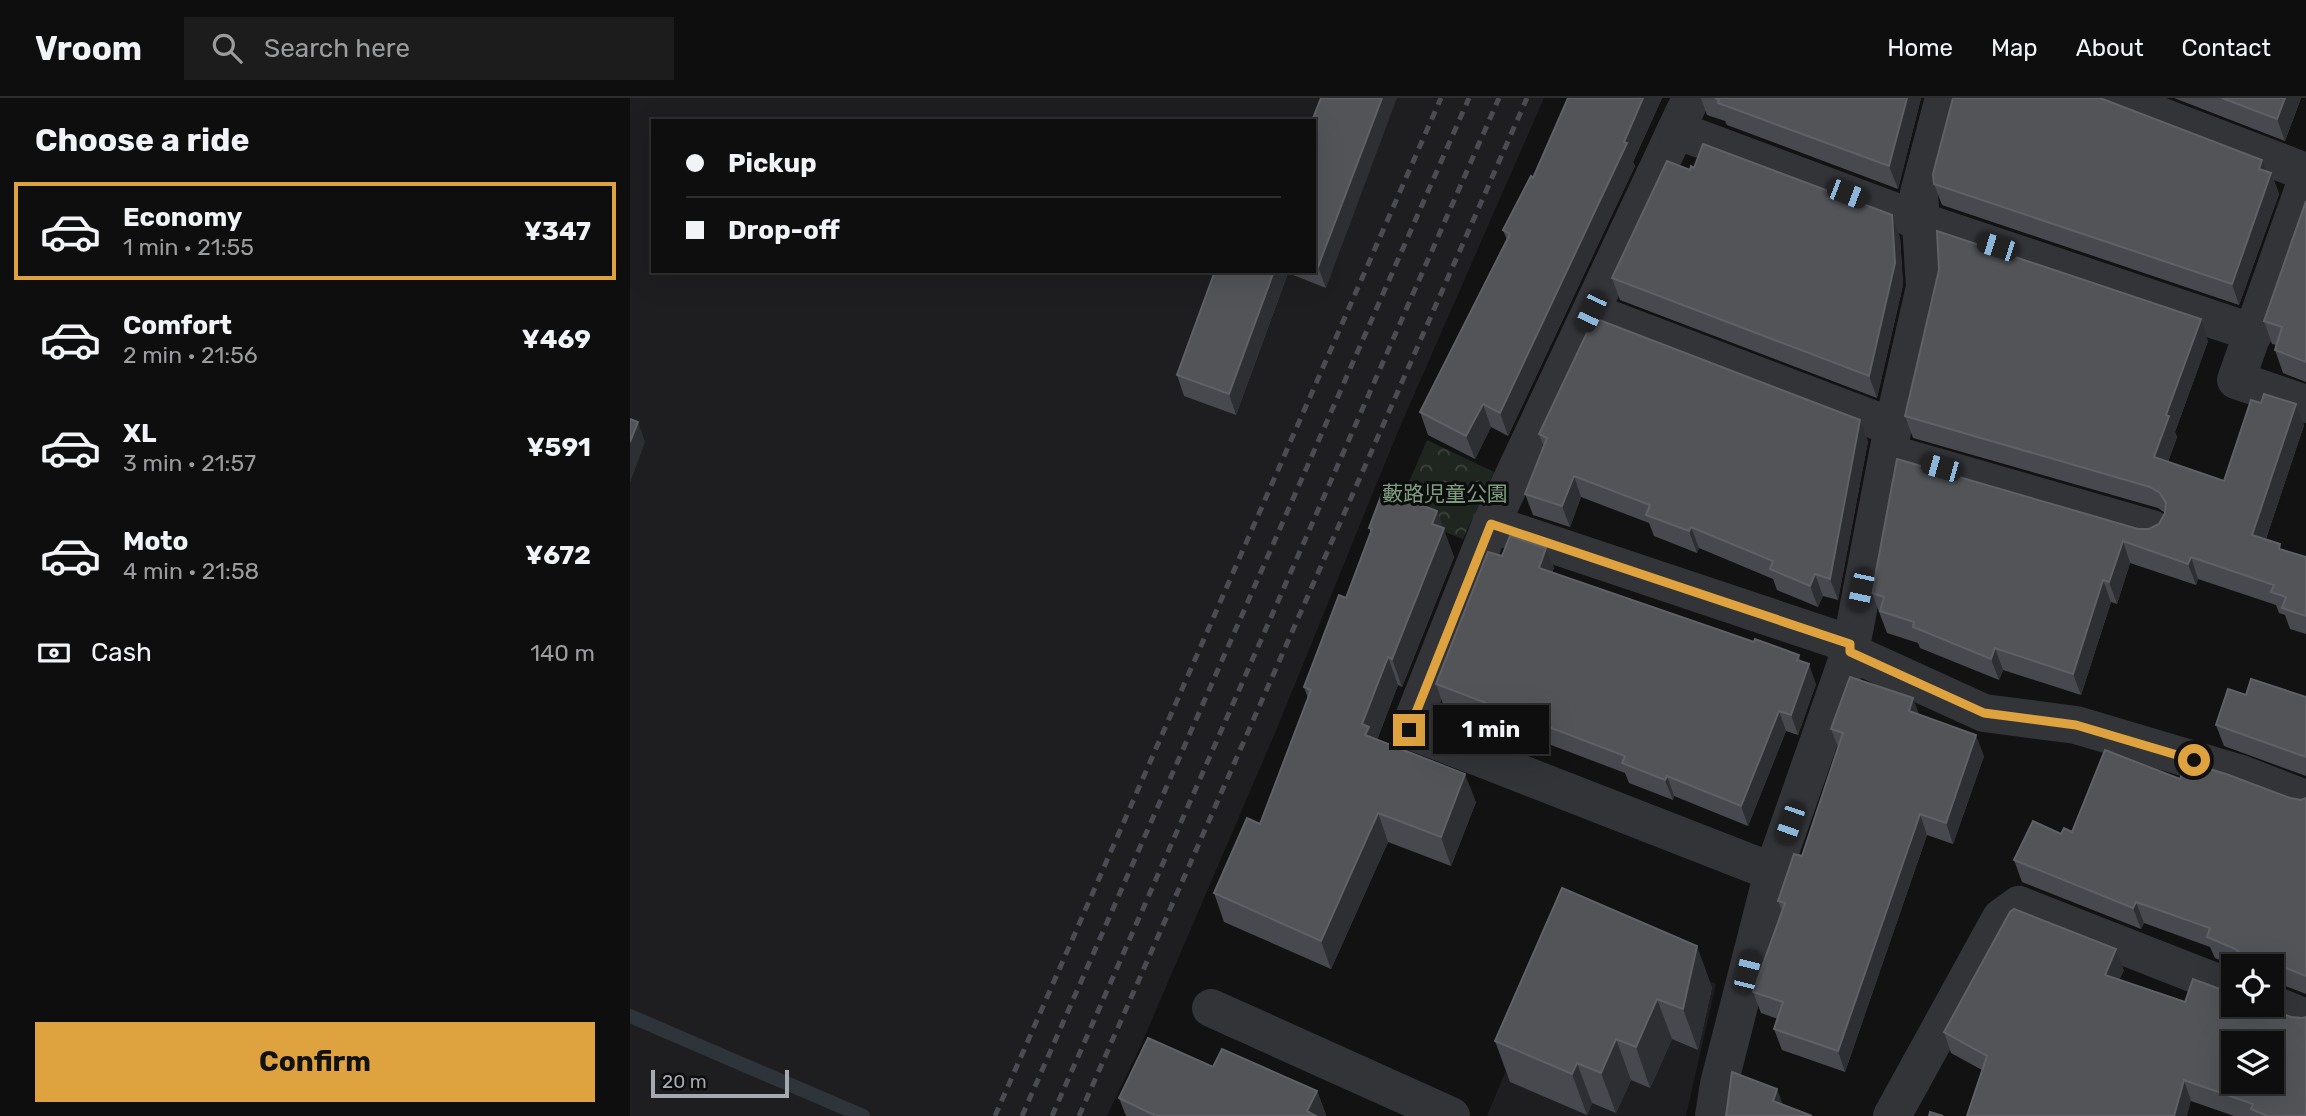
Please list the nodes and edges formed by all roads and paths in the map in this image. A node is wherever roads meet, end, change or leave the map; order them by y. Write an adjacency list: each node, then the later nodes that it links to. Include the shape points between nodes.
1 (1944, 98): 6 (street, via 1919,193)
2 (2113, 98): 4 (street)
3 (1684, 114): 6 (street); 7 (street)
4 (2306, 172)
5 (2306, 182): 8 (street)
6 (1920, 222): 8 (street); 10 (street, via 1925,287)
7 (1591, 312): 10 (street); 11 (street)
8 (2254, 333): 9 (street, via 2236,380)
9 (2306, 404)
10 (1891, 440): 12 (street); 13 (street)
11 (1491, 524): 13 (street); 15 (street, via 1409,730)
12 (2152, 529)
13 (1850, 648): 14 (street, via 1984,713 2076,725 2241,774); 15 (street)
14 (2306, 799)
15 (1773, 872): 21 (street)
16 (2221, 984): 22 (street, via 2019,905 2001,918)
17 (1210, 1007): 20 (street)
18 (2284, 1009): 19 (street)
19 (2306, 1018)
20 (1451, 1116)
21 (1714, 1116)
22 (1892, 1116)

